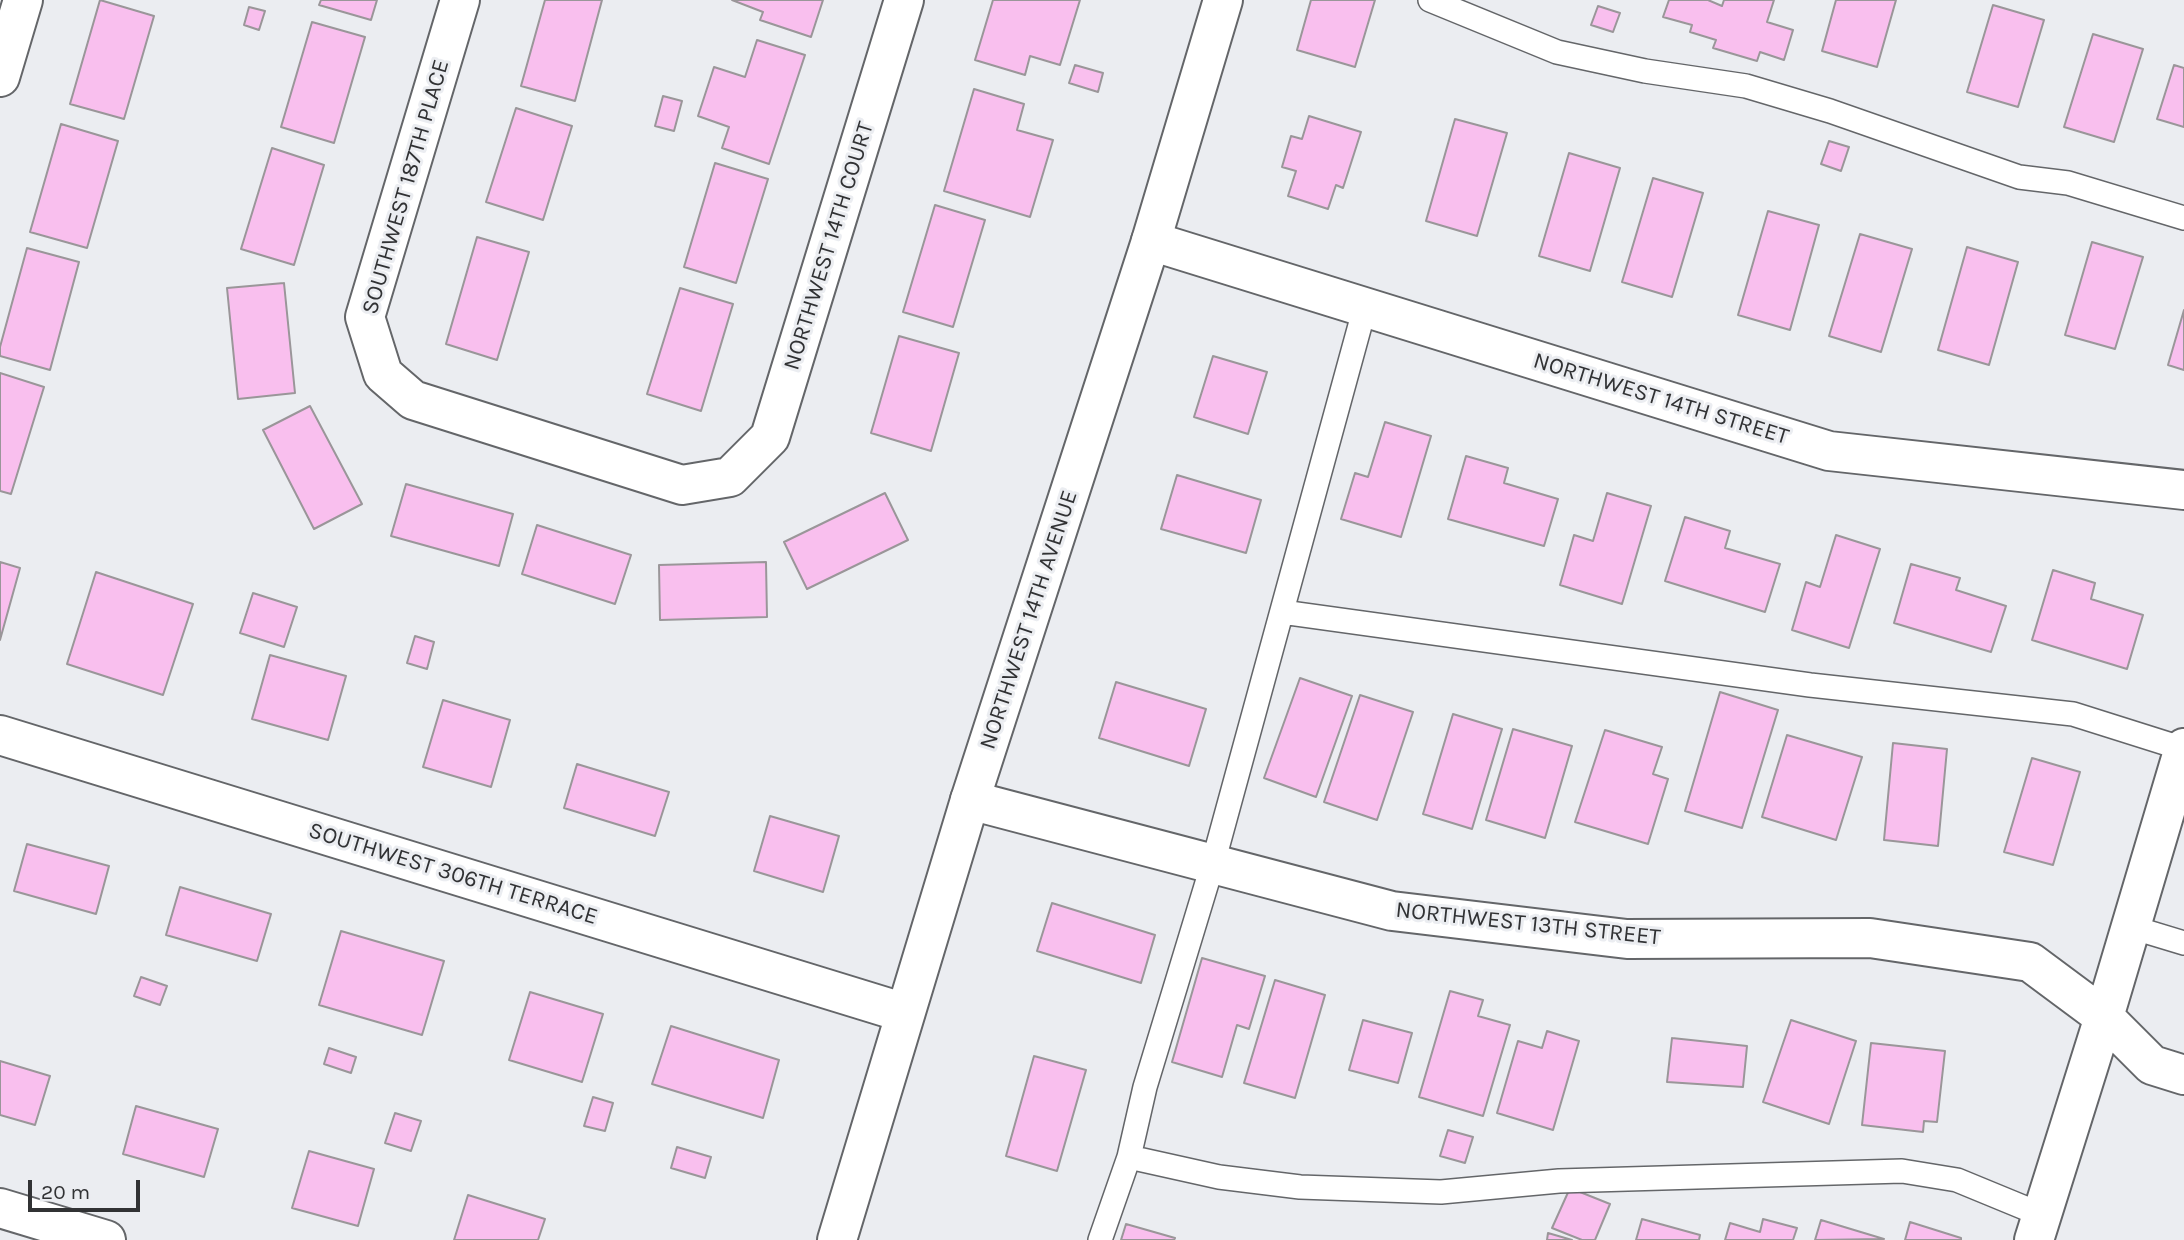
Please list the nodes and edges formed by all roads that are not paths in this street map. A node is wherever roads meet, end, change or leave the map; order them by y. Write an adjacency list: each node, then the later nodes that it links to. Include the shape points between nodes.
1 (23, 0): 6 (street)
2 (460, 0): 10 (street, SOUTHWEST 187TH PLACE, via 365,317 383,374 413,400 682,485)
3 (904, 0): 10 (street, NORTHWEST 14TH COURT, via 770,437)
4 (1223, 0): 8 (street, NORTHWEST 14TH AVENUE)
5 (1430, 0): 7 (lane, via 1557,52 1746,86 2019,177 2068,183)
6 (0, 77)
7 (2184, 218)
8 (1152, 241): 9 (street, NORTHWEST 14TH STREET); 15 (street, NORTHWEST 14TH AVENUE)
9 (1365, 307): 11 (street, NORTHWEST 14TH STREET, via 1829,451); 12 (lane)
10 (730, 477)
11 (2184, 490)
12 (1282, 612): 14 (lane, via 1810,685 2073,714); 16 (lane)
13 (0, 736): 19 (street, SOUTHWEST 306TH TERRACE)
14 (2184, 749): 17 (street)
15 (970, 800): 16 (street, NORTHWEST 13TH STREET); 19 (street, NORTHWEST 14TH AVENUE)
16 (1213, 863): 20 (street, NORTHWEST 13TH STREET, via 1392,911 1627,939 1870,938 2030,962); 22 (lane, via 1145,1087)
17 (2131, 927): 18 (lane); 20 (street)
18 (2184, 943)
19 (905, 1013): 26 (street, NORTHWEST 14TH AVENUE)
20 (2104, 1017): 21 (street, NORTHWEST 13TH STREET, via 2152,1065); 24 (street)
21 (2184, 1075)
22 (1129, 1157): 24 (lane, via 1219,1177 1300,1187 1441,1192 1559,1181 1902,1171 1957,1180); 27 (lane)
23 (0, 1208): 25 (street)
24 (2038, 1228)
25 (106, 1240)
26 (837, 1240)
27 (1100, 1240)

